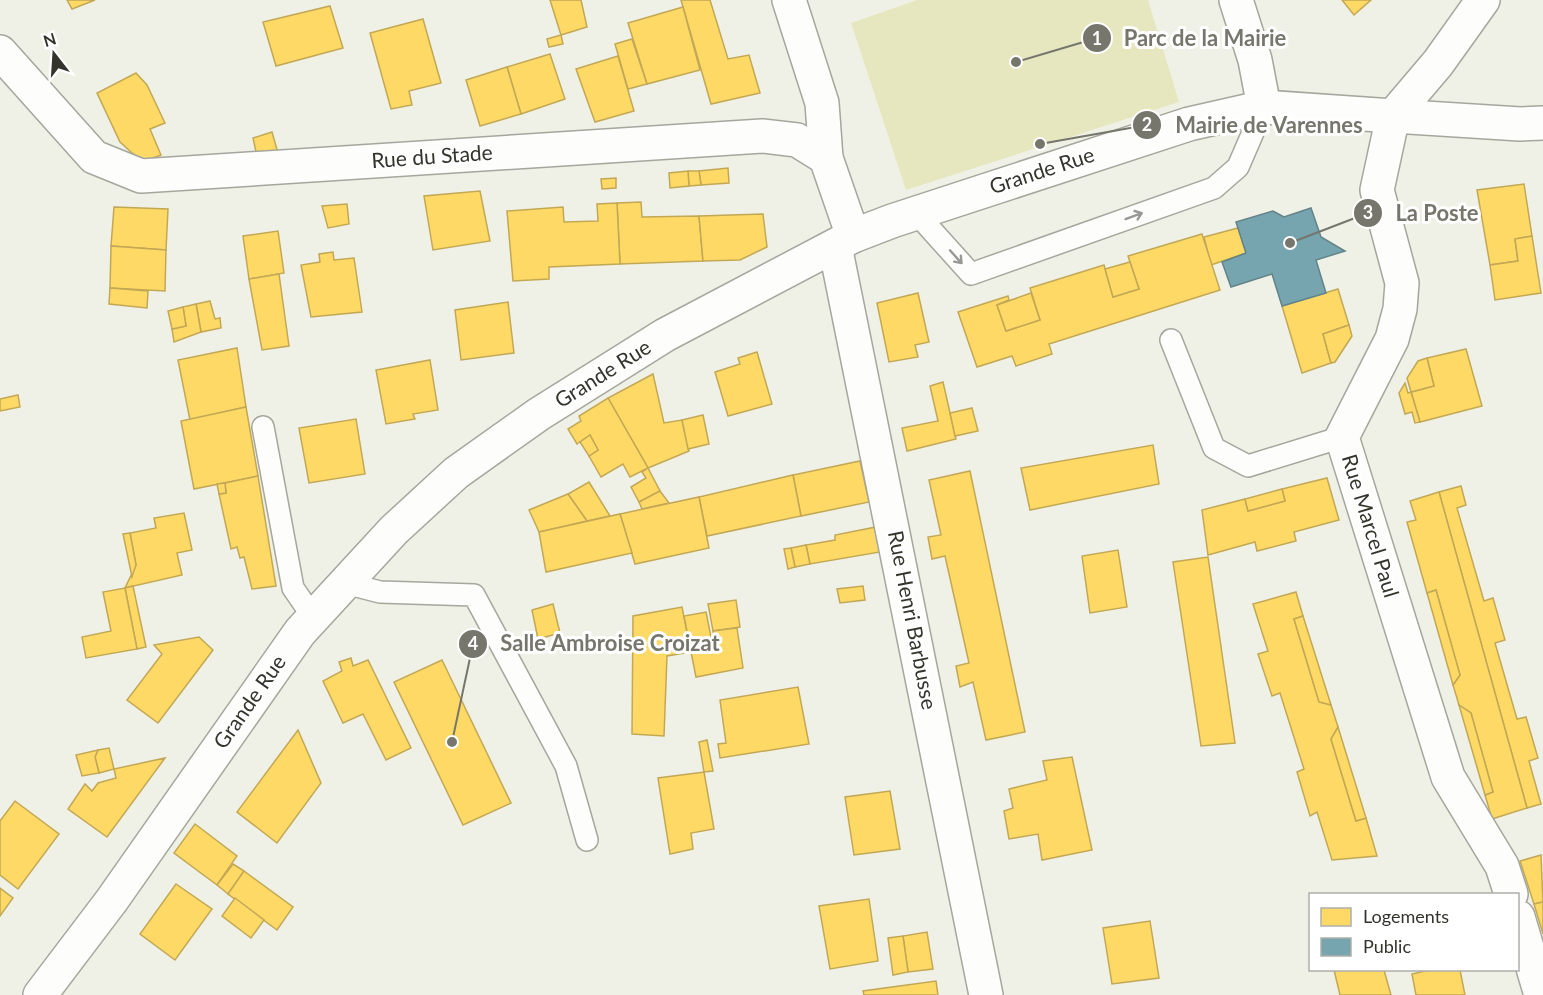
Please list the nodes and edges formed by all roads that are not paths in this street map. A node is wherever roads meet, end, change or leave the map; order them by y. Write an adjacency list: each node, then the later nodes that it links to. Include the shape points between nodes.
1 (789, 0): 8 (street, via 822,103)
2 (1236, 0): 5 (street, via 1255,60)
3 (1483, 0): 6 (street, via 1438,63)
4 (0, 52): 8 (street, Rue du Stade, via 94,157 141,176 762,136 797,140)
5 (1264, 107): 6 (street, Grande Rue); 9 (street, Grande Rue, via 1189,124); 9 (lane, one-way to 5, via 972,274 1214,188 1238,167)
6 (1393, 116): 7 (street, Grande Rue); 13 (street, Rue Marcel Paul, via 1377,190 1402,283 1400,309 1392,339)
7 (1543, 123)
8 (826, 158): 10 (street)
9 (917, 214): 10 (street, Grande Rue)
10 (844, 241): 14 (street, Grande Rue, via 665,335 539,414 456,473 394,530); 20 (street, Rue Henri Barbusse)
11 (1171, 340): 13 (lane, via 1214,448 1248,466)
12 (262, 427): 15 (lane, via 293,588)
13 (1342, 437): 17 (street, Rue Marcel Paul, via 1448,777 1502,866)
14 (345, 584): 15 (street, Grande Rue); 16 (lane, via 380,592 474,595 566,766)
15 (313, 617): 19 (street, Grande Rue)
16 (587, 840)
17 (1511, 893)
18 (1519, 920): 21 (street)
19 (40, 995)
20 (986, 995)
21 (1541, 995)

